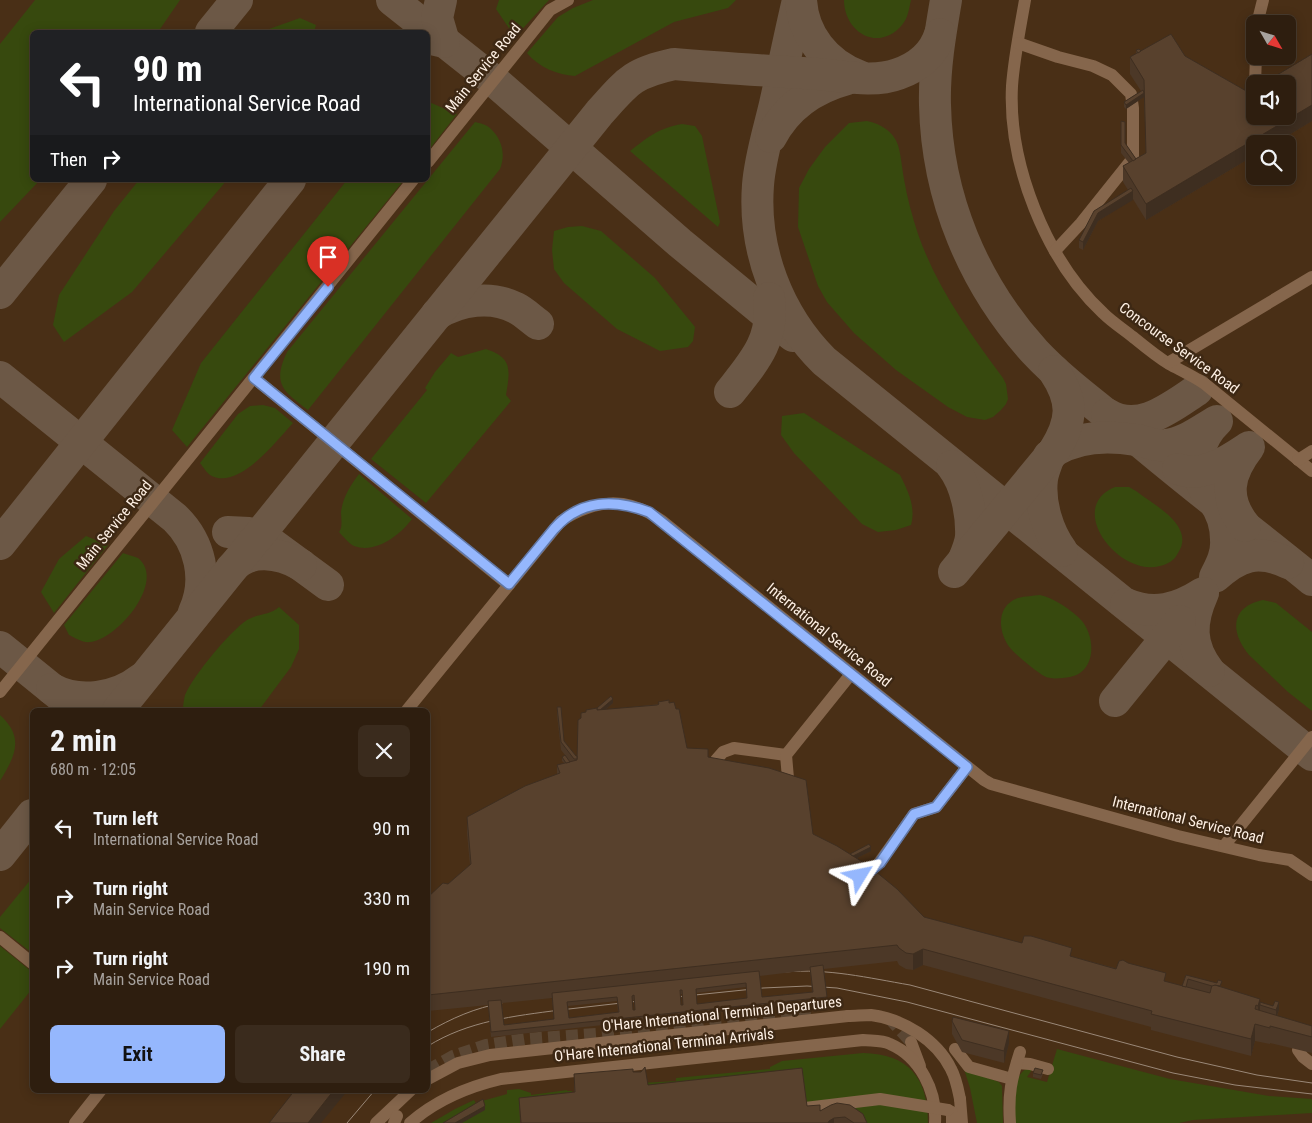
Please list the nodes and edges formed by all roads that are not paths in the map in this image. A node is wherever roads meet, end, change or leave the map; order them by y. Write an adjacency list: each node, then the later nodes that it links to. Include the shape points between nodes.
1 (568, 0): 6 (street, Main Service Road, via 550,10)
2 (1025, 0): 5 (street, Concourse Service Road)
3 (1263, 0): 4 (street)
4 (1259, 15)
5 (1018, 43): 8 (street, Concourse Service Road, via 1012,112 1021,170 1042,227); 8 (street, via 1112,75 1130,94 1133,108 1134,158)
6 (430, 160)
7 (411, 182): 11 (street, Main Service Road)
8 (1055, 251): 10 (street, Concourse Service Road, via 1075,281 1104,314)
9 (1312, 277): 10 (street)
10 (1168, 363): 13 (street, Concourse Service Road, via 1205,384)
11 (254, 378): 15 (street); 17 (street, Main Service Road)
12 (1312, 451): 13 (street)
13 (1298, 460): 14 (street, Concourse Service Road)
14 (1312, 471)
15 (509, 584): 16 (street, International Service Road, via 561,521 601,504 626,504 649,512 662,521); 18 (street, International Service Road)
16 (851, 674): 20 (street); 21 (street, International Service Road)
17 (0, 692)
18 (409, 708)
19 (1312, 737): 24 (street)
20 (786, 755): 22 (street, via 734,748 723,752 716,760); 23 (street)
21 (967, 767): 24 (street, International Service Road, via 991,784); 25 (street, via 936,807 914,814 870,862)
22 (715, 774)
23 (789, 790)
24 (1224, 846): 26 (street, International Service Road, via 1290,860)
25 (855, 873)
26 (1312, 875)
27 (0, 937): 28 (street)
28 (30, 961)
29 (911, 1042): 32 (street, O'Hare International Terminal Arrivals)
30 (955, 1049): 34 (street, via 969,1067)
31 (1048, 1069): 34 (street, via 1018,1057)
32 (921, 1071): 40 (street, O'Hare International Terminal Arrivals, via 889,1043 863,1040 501,1079 464,1089); 41 (street, O'Hare International Terminal Arrivals, via 935,1102)
33 (430, 1078): 43 (street, O'Hare International Terminal Departures, bridge, via 458,1063 490,1055 870,1015 905,1026 931,1043 951,1069 960,1099)
34 (1012, 1079): 44 (street)
35 (99, 1093): 38 (street)
36 (408, 1093): 39 (street)
37 (805, 1108): 42 (street, bridge, via 880,1099 948,1110 952,1112)
38 (74, 1123)
39 (376, 1123)
40 (410, 1123)
41 (935, 1123)
42 (952, 1123)
43 (962, 1123)
44 (1010, 1123)

